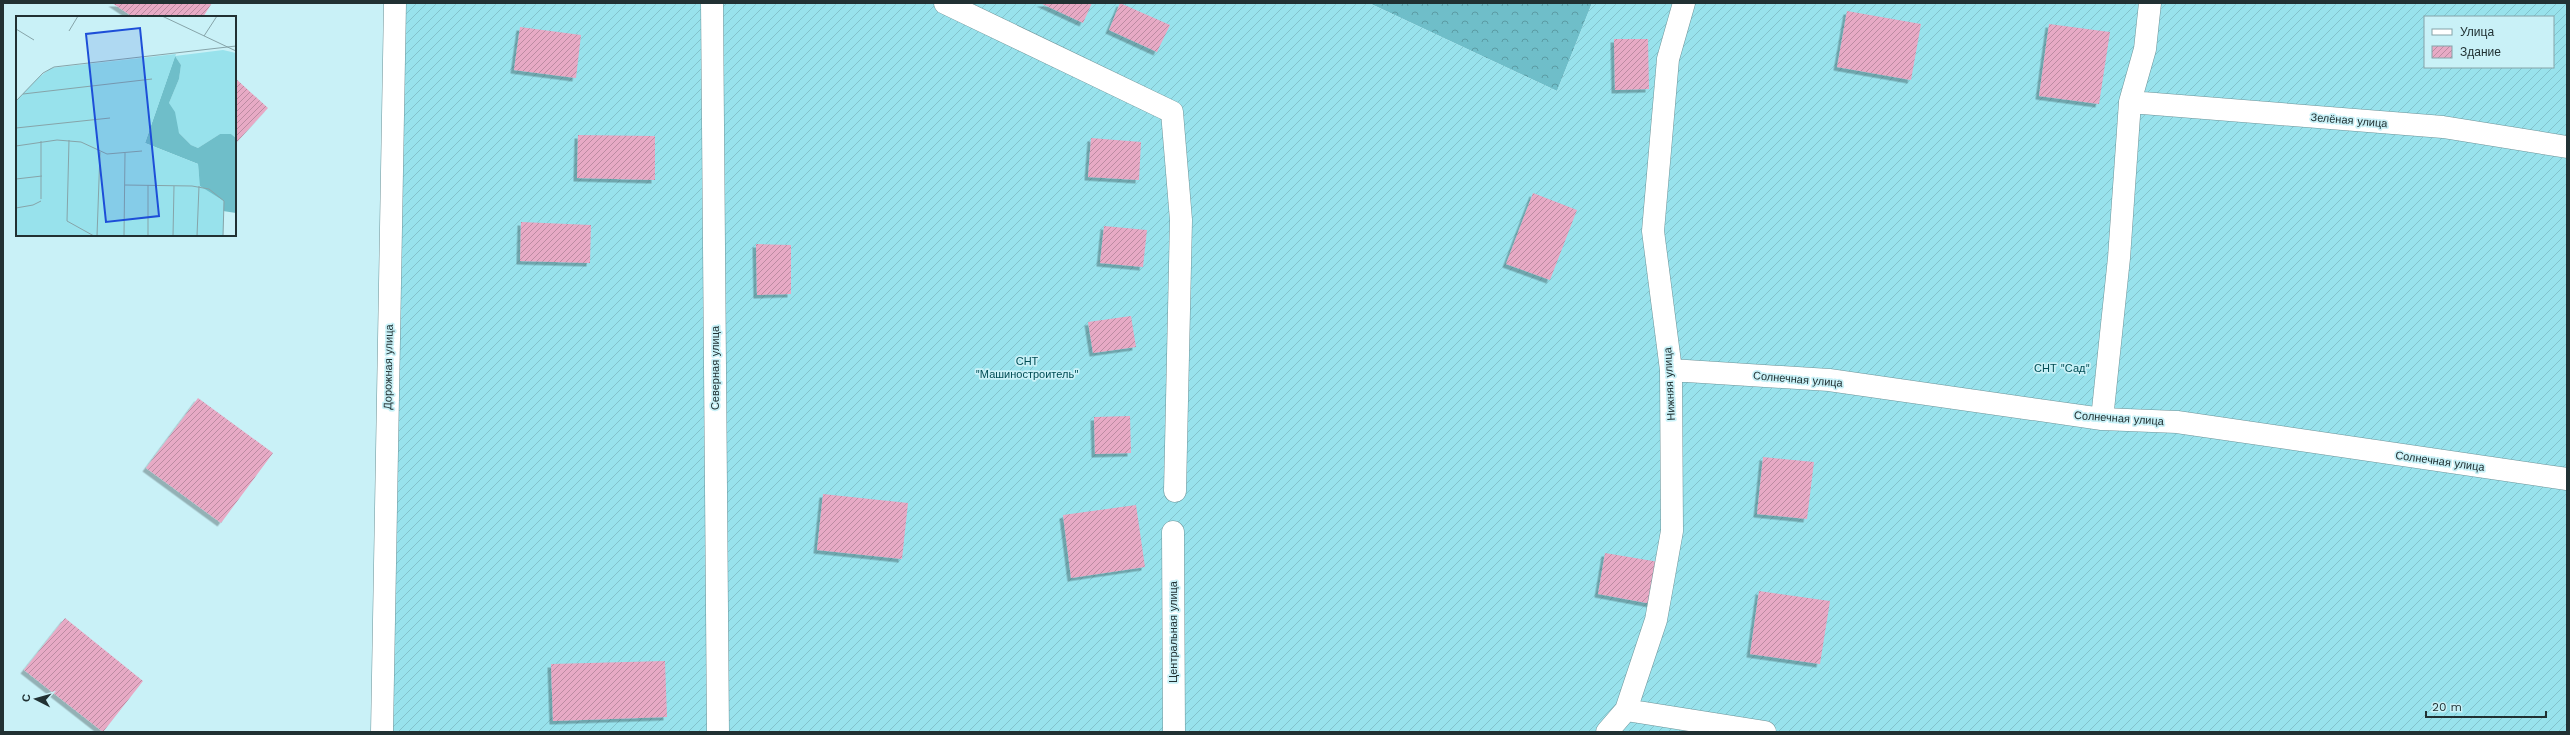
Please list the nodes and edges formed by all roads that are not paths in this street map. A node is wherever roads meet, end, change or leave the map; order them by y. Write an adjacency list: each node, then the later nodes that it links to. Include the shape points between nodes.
1 (395, 3): 14 (street, Дорожная улица)
2 (712, 3): 15 (street, Северная улица)
3 (945, 3): 11 (street, via 1172,112 1180,220)
4 (1684, 3): 8 (street, Нижняя улица, via 1668,58 1653,231)
5 (2150, 3): 6 (street, via 2145,49)
6 (2130, 102): 7 (street, Зелёная улица, via 2443,127); 9 (street, via 2119,258)
7 (2567, 146)
8 (1671, 370): 9 (street, Солнечная улица, via 1829,380); 13 (street, Нижняя улица, via 1672,531 1656,620)
9 (2102, 419): 10 (street, Солнечная улица, via 2177,422)
10 (2567, 479)
11 (1175, 491)
12 (1172, 532): 16 (street, Центральная улица)
13 (1626, 710): 17 (street, Нижняя улица); 18 (street)
14 (382, 732)
15 (718, 732)
16 (1174, 732)
17 (1607, 732)
18 (1765, 732)

